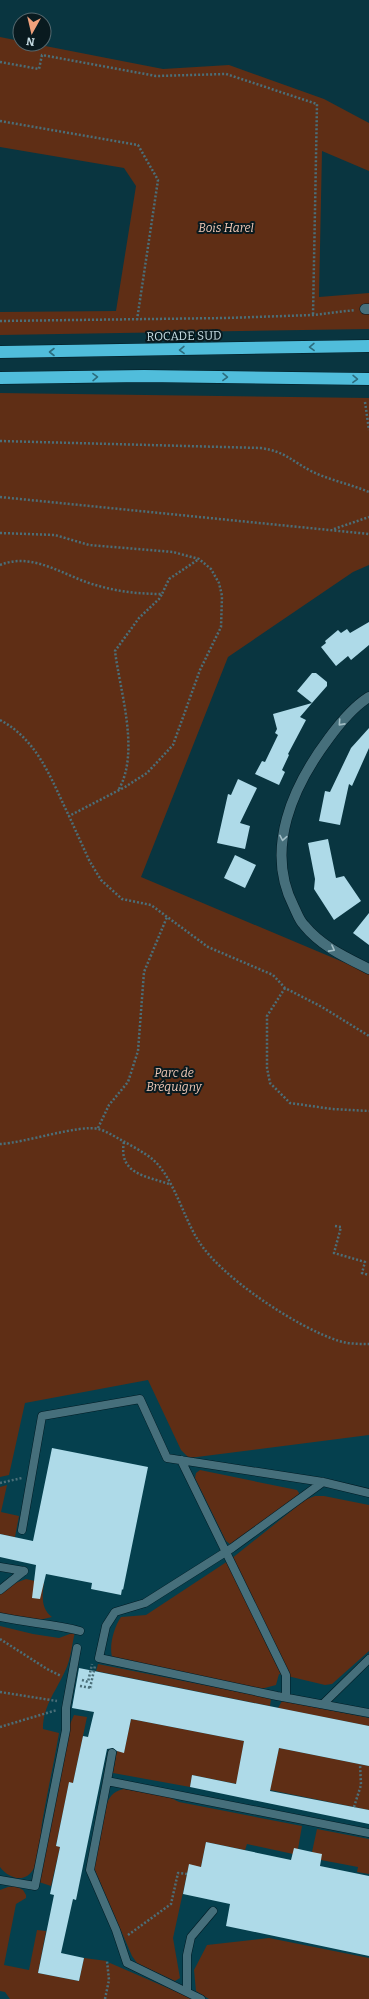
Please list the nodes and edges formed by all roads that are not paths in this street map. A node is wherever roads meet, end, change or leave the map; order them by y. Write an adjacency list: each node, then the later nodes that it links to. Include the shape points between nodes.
1 (369, 346): 2 (highway, ROCADE SUD, one-way to 2)
2 (0, 352)
3 (0, 378): 4 (highway, one-way to 4, via 144,376)
4 (369, 379)
5 (369, 697): 6 (street, one-way to 6, via 358,704 337,728 300,781 288,810 282,848 282,875 303,925 323,944)
6 (369, 968)
7 (181, 1460): 8 (lane); 10 (lane, via 167,1458 140,1399 42,1416); 11 (lane)
8 (323, 1482): 9 (lane); 11 (lane)
9 (369, 1493)
10 (22, 1530)
11 (226, 1552): 18 (lane, via 286,1675); 18 (lane, via 145,1603 115,1612 106,1626 99,1658)
12 (0, 1567): 13 (lane, via 24,1571)
13 (0, 1590)
14 (0, 1617): 15 (lane, via 41,1622)
15 (80, 1631)
16 (77, 1648): 24 (lane, via 66,1708 66,1730 35,1886)
17 (369, 1659): 19 (lane)
18 (286, 1697): 19 (lane)
19 (323, 1704): 20 (lane)
20 (369, 1713)
21 (112, 1753): 22 (lane)
22 (107, 1782): 23 (lane); 26 (lane, via 90,1870 127,1963)
23 (369, 1833)
24 (0, 1880)
25 (213, 1911): 26 (lane, via 191,1937 187,1955)
26 (187, 1992): 27 (lane)
27 (201, 1999)

